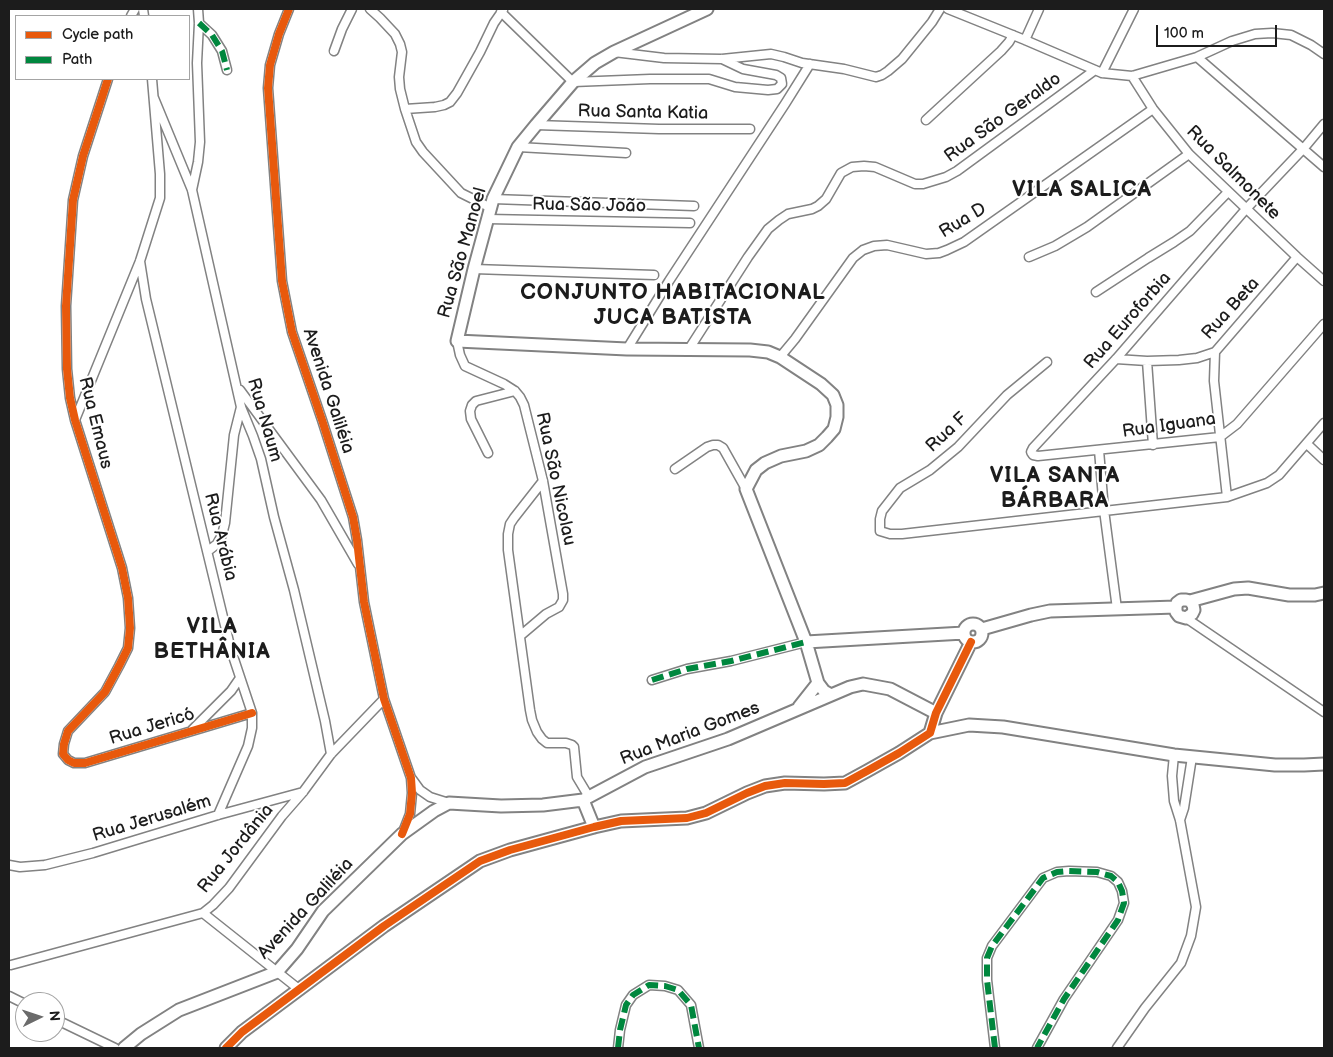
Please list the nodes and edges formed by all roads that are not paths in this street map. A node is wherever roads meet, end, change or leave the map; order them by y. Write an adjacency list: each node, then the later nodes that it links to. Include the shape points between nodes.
1 (198, 9): 11 (street)
2 (289, 9): 78 (street, Avenida Galiléia, via 270,65 268,88 282,281 292,332 353,517)
3 (352, 9): 14 (street)
4 (370, 9): 27 (street, via 395,34 400,44 399,77)
5 (707, 9): 15 (street, Rua São Manoel)
6 (940, 9): 19 (street, via 902,60 882,75 869,76)
7 (948, 9): 12 (street)
8 (1039, 9): 13 (street)
9 (1134, 9): 21 (street)
10 (502, 10): 25 (street); 27 (street, via 450,102 435,107)
11 (200, 23): 20 (street, via 222,51); 38 (street, via 196,63 200,142)
12 (1013, 35): 13 (street); 29 (street, via 1001,51)
13 (1026, 40): 21 (street)
14 (334, 51)
15 (614, 52): 18 (street, via 664,58); 25 (street, Rua São Manoel)
16 (1324, 54): 17 (street, via 1291,35 1272,33 1255,34)
17 (1197, 57): 22 (street); 34 (street)
18 (722, 59): 19 (street, via 771,54); 25 (street, via 743,69 776,75 782,84 777,89 768,90 735,87 710,79)
19 (810, 64): 53 (street)
20 (227, 70)
21 (1098, 72): 22 (street); 54 (street, Rua São Geraldo, via 946,177 915,184 869,166 852,167 841,173 826,199 818,206 788,214 768,229)
22 (1132, 76): 28 (street, Rua Salmonete)
23 (108, 80): 63 (street, Rua Emaus, via 83,156 73,200 66,329 67,369)
24 (152, 80): 26 (street)
25 (573, 82): 31 (street, Rua São Manoel)
26 (154, 98): 38 (street, Rua Naum); 46 (street, via 160,198)
27 (405, 109): 41 (street, via 422,152 461,193)
28 (1153, 109): 36 (street, Rua Salmonete); 56 (street, Rua D, via 964,242 939,253 926,254 887,246 863,250 853,258)
29 (926, 120)
30 (1324, 124): 34 (street, Rua Euroforbia)
31 (536, 125): 32 (street, Rua Santa Katia); 33 (street, Rua São Manoel)
32 (750, 130)
33 (518, 147): 35 (street); 41 (street, Rua São Manoel)
34 (1304, 148): 37 (street); 42 (street, Rua Euroforbia)
35 (626, 153)
36 (1189, 154): 39 (street, Rua Salmonete); 44 (street, via 1087,227)
37 (1324, 166)
38 (192, 190): 60 (street, Rua Naum)
39 (1228, 192): 42 (street, Rua Salmonete); 50 (street, via 1190,231)
40 (694, 206): 41 (street, Rua São João)
41 (491, 209): 43 (street, Rua São João); 47 (street, Rua São Manoel)
42 (1246, 209): 45 (street, Rua Salmonete); 57 (street, Rua Euroforbia)
43 (690, 223)
44 (1029, 257)
45 (1297, 258): 49 (street, Rua Salmonete); 55 (street, Rua Beta)
46 (140, 261): 63 (street); 77 (street, Rua Arábia, via 146,299)
47 (474, 269): 48 (street); 52 (street, Rua São Manoel)
48 (654, 275)
49 (1324, 281)
50 (1096, 292)
51 (1324, 324): 65 (street, Rua Iguana, via 1237,424)
52 (457, 341): 53 (street); 61 (street, via 465,366)
53 (627, 349): 54 (street)
54 (689, 349): 56 (street, via 750,350)
55 (1215, 352): 58 (street, Rua Beta, via 1197,358); 65 (street, via 1214,381)
56 (780, 357): 74 (street, via 833,395 837,405 834,429 819,445 765,463 756,470)
57 (1116, 359): 58 (street, Rua Beta); 69 (street, Rua Euroforbia)
58 (1147, 361): 66 (street)
59 (1047, 362): 76 (street, Rua F, via 1007,394 958,447 930,470 900,488 882,511 880,530 902,534)
60 (237, 385): 62 (street, Rua Naum); 78 (street, via 321,500)
61 (514, 391): 70 (street, via 476,401 472,405 472,419); 73 (street, Rua São Nicolau, via 524,405)
62 (241, 407): 77 (street, via 234,435 225,523 217,544); 99 (street, Rua Naum, via 261,459)
63 (75, 420): 98 (street, Rua Emaus, via 122,568 130,628 128,648 119,666 105,692 68,731)
64 (1324, 423): 67 (street)
65 (1220, 437): 66 (street, Rua Iguana); 75 (street)
66 (1153, 444): 68 (street, Rua Iguana)
67 (1307, 444): 71 (street); 75 (street, via 1267,483)
68 (1099, 450): 69 (street, Rua Iguana, via 1038,456); 76 (street)
69 (1031, 452)
70 (488, 453)
71 (1324, 460)
72 (675, 469): 74 (street, via 708,447 718,445 723,448)
73 (543, 481): 84 (street, via 510,524 508,534); 84 (street, Rua São Nicolau, via 564,594 559,607)
74 (746, 489): 86 (street)
75 (1227, 497): 76 (street)
76 (1104, 510): 82 (street)
77 (208, 551): 87 (street, Rua Arábia)
78 (360, 568): 91 (street, Avenida Galiléia)
79 (1324, 593): 80 (street, via 1289,595 1242,588)
80 (1190, 601): 81 (street, via 1181,600); 83 (street, via 1194,610)
81 (1176, 607): 82 (street); 83 (street, via 1177,614)
82 (1117, 610): 85 (street, via 1030,615 982,629 981,638 976,642)
83 (1186, 618): 93 (street)
84 (520, 636): 105 (street, via 530,710 537,732 547,742 574,747 577,777)
85 (967, 637): 86 (street); 95 (street)
86 (806, 642): 88 (street); 89 (street)
87 (240, 678): 94 (street, Rua Arábia); 96 (street, Rua Jericó, via 231,692)
88 (652, 680)
89 (818, 683): 90 (street); 92 (street)
90 (831, 695): 92 (street, Rua Maria Gomes); 95 (street, Rua Maria Gomes, via 850,687 873,685 890,689)
91 (384, 699): 99 (street, Rua Jordânia); 103 (street, Avenida Galiléia)
92 (796, 711): 105 (street, Rua Maria Gomes, via 728,739 645,766)
93 (1324, 712)
94 (252, 713): 96 (street, Rua Jericó); 107 (street, Rua Arábia, via 248,746)
95 (936, 713): 97 (street)
96 (191, 731): 98 (street, Rua Jericó, via 85,763 68,760)
97 (930, 733): 100 (street, via 969,725 1003,727); 109 (street, via 845,783 765,786 706,813 687,818 621,821)
98 (63, 754)
99 (332, 754): 104 (street, Rua Jordânia)
100 (1174, 755): 101 (street); 108 (street, via 1172,788)
101 (1192, 757): 102 (street, via 1275,764); 108 (street)
102 (1324, 764)
103 (411, 778): 106 (street, via 430,797); 110 (street, via 410,814)
104 (303, 792): 107 (street, Rua Jerusalém); 112 (street, Rua Jordânia, via 229,888)
105 (586, 799): 106 (street, Rua Maria Gomes, via 543,805); 109 (street)
106 (449, 803): 110 (street, Avenida Galiléia)
107 (218, 815): 111 (street, Rua Jerusalém, via 45,865)
108 (1180, 820): 124 (street, via 1196,906 1192,936 1181,963)
109 (594, 827): 115 (street, via 480,861 384,926)
110 (402, 834): 114 (street, Avenida Galiléia, via 323,911)
111 (9, 865)
112 (202, 912): 113 (street, Rua Jordânia); 114 (street)
113 (10, 966)
114 (277, 972): 115 (street); 118 (street, Avenida Galiléia, via 179,1010)
115 (300, 990): 119 (street, via 242,1032)
116 (65, 1024): 117 (street)
117 (115, 1048)
118 (124, 1048)
119 (226, 1048)
120 (618, 1048): 121 (street, via 626,1005 633,995 649,985 678,990 691,1005)
121 (699, 1048)
122 (995, 1048): 123 (street, via 987,980 987,958 992,946 1043,878 1069,871 1111,876 1122,891 1124,904 1118,920 1064,999)
123 (1037, 1048)
124 (1117, 1048)

